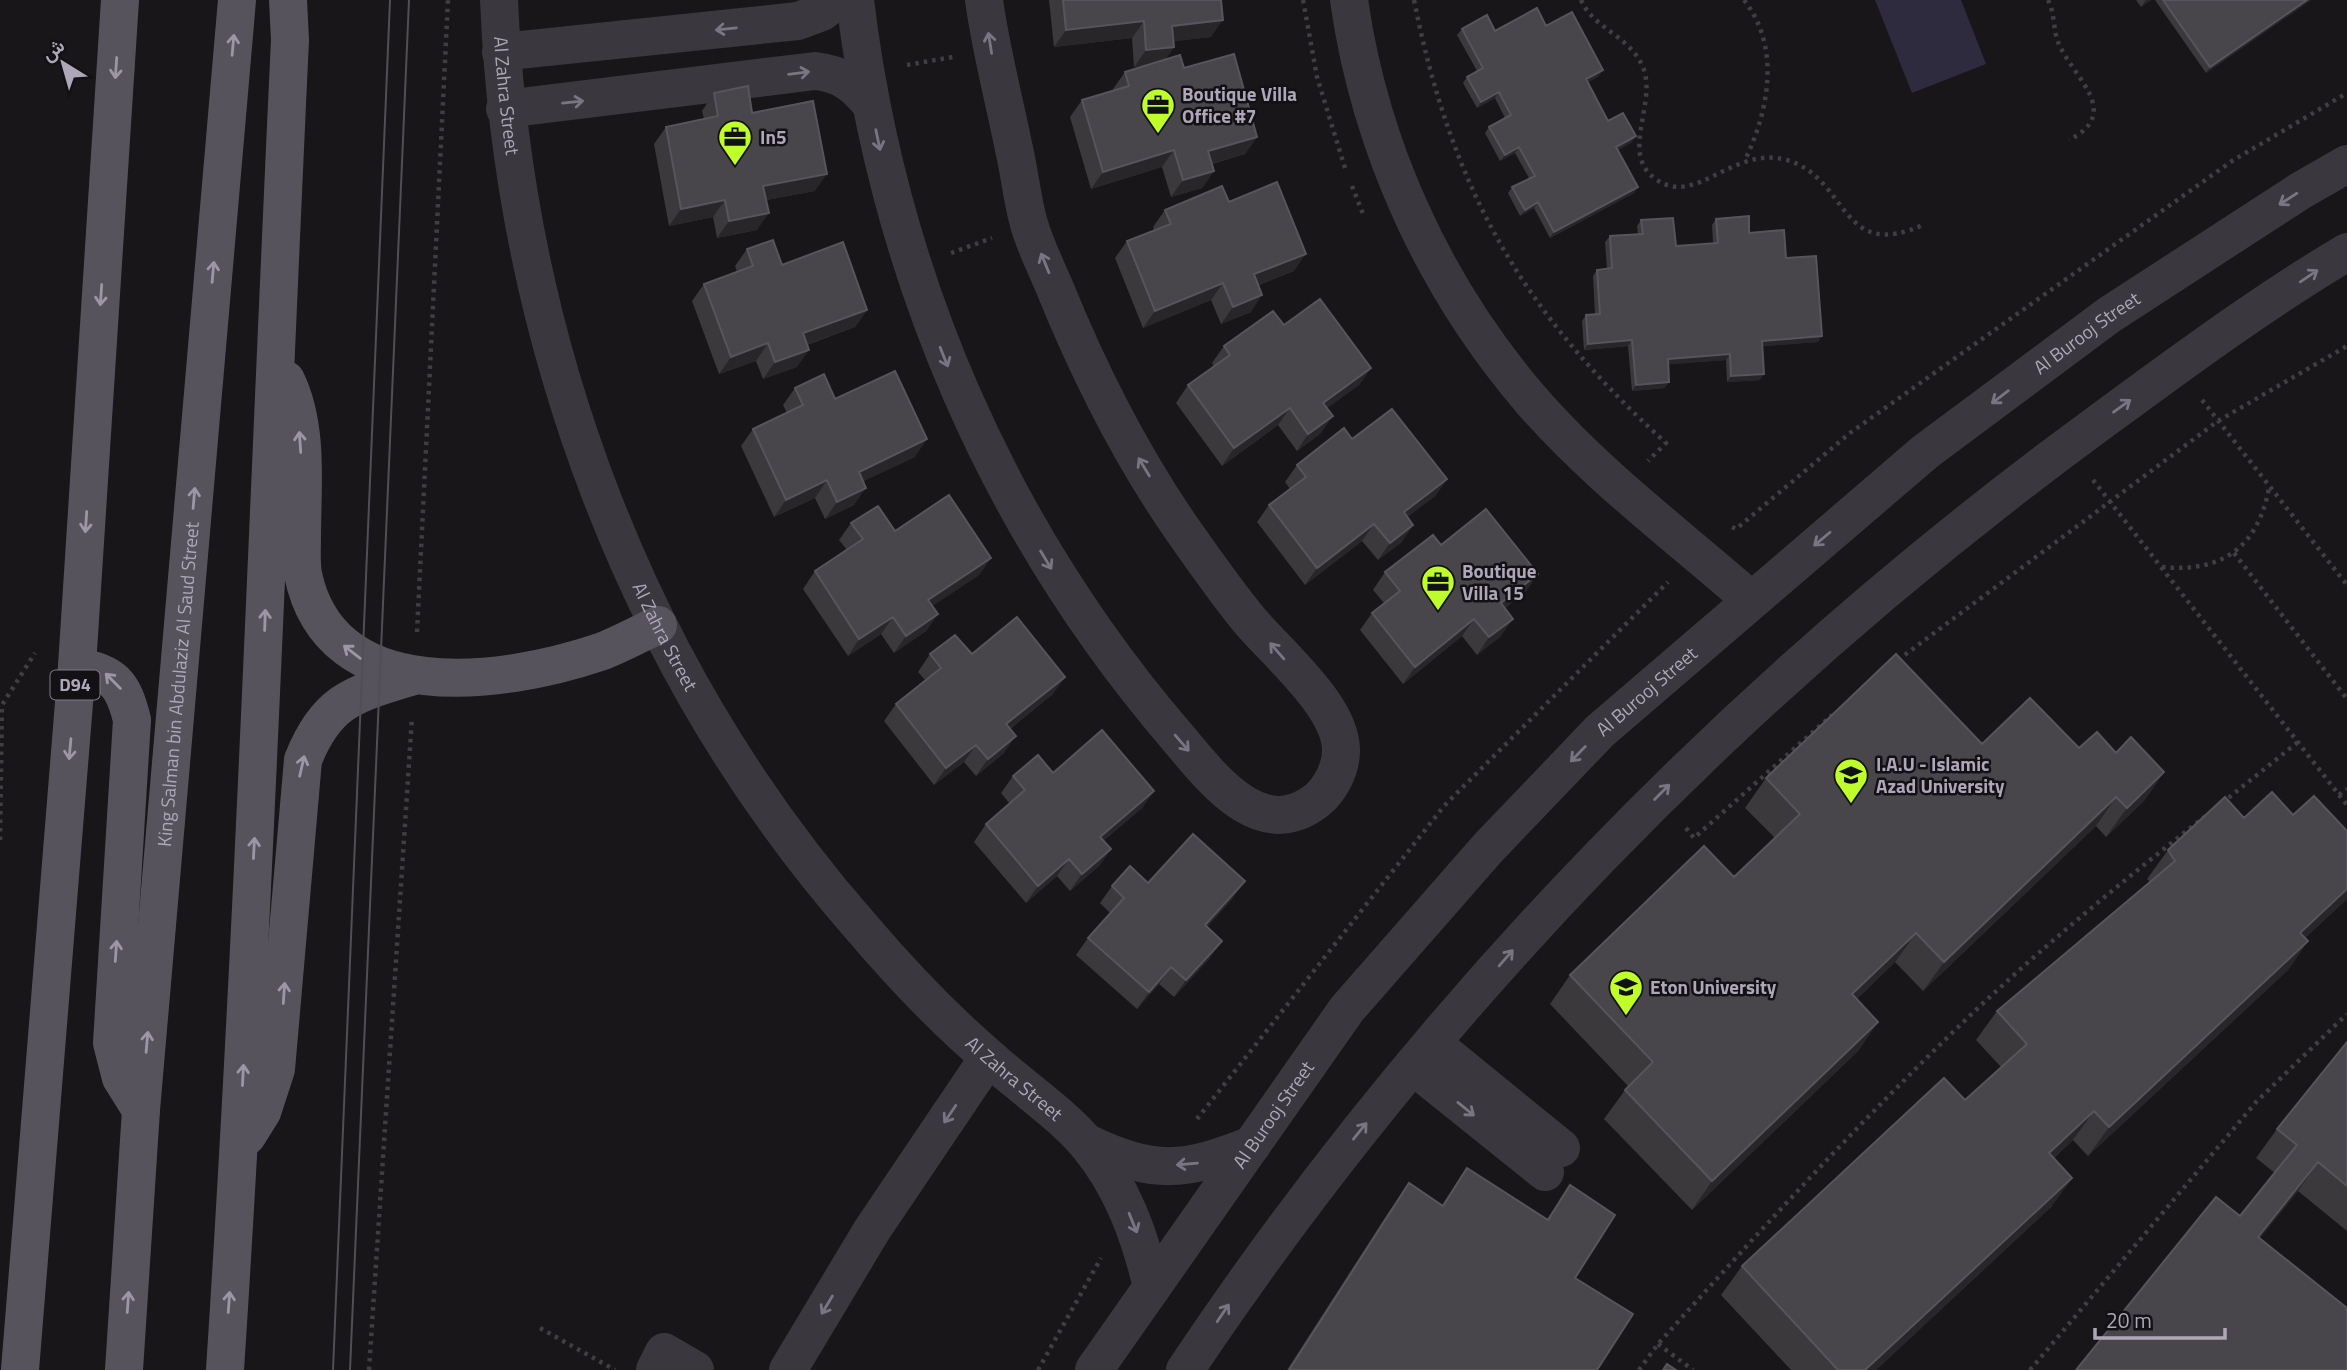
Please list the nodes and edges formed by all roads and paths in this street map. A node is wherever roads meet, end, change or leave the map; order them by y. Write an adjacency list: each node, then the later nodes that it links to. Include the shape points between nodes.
1 (120, 0): 35 (main road, D94, one-way to 35)
2 (237, 0): 48 (main road, King Salman bin Abdulaziz Al Saud Street, one-way to 2)
3 (288, 0): 24 (main road)
4 (499, 0): 13 (street, Al Zahra Street)
5 (837, 0): 13 (street, one-way to 13, via 798,21)
6 (855, 0): 14 (street)
7 (984, 0): 12 (street, one-way to 7)
8 (1349, 0): 33 (street, via 1369,102 1391,167 1451,290 1489,347 1532,401 1580,450)
9 (1581, 0): 17 (path, via 1629,46 1644,71 1646,110 1638,148 1643,166 1656,180 1674,188 1693,187)
10 (1744, 0): 17 (path, via 1756,16 1768,71 1766,102)
11 (2048, 0): 16 (path, via 2061,49 2093,100 2090,125)
12 (991, 50): 14 (path); 19 (street)
13 (501, 52): 15 (street, Al Zahra Street)
14 (867, 88): 15 (street, one-way to 14, via 815,71 836,74); 22 (street, one-way to 22)
15 (505, 109): 34 (street, Al Zahra Street, via 535,286 558,374 606,508)
16 (2069, 140)
17 (1745, 160): 20 (path, via 1764,158 1802,165 1819,176 1840,209 1857,225 1879,234 1903,234)
18 (2347, 164): 33 (street, Al Burooj Street, one-way to 33, via 2109,315 1925,452)
19 (1029, 224): 22 (path); 22 (street, one-way to 19, via 962,400 992,463 1062,586 1101,643 1144,699 1238,804 1265,814 1292,813 1317,801 1334,779 1341,752 1337,726 1247,618 1167,505 1121,430 1071,329)
20 (1925, 224)
21 (2347, 253): 25 (street, one-way to 21)
22 (912, 268)
23 (2347, 346): 26 (path)
24 (275, 359): 37 (main road, one-way to 24, via 363,661 334,638 313,608 303,573 298,418); 51 (main road, one-way to 24)
25 (2176, 366): 26 (path); 27 (street, one-way to 25)
26 (2218, 421): 28 (path); 29 (path)
27 (2067, 446): 29 (path); 43 (street, one-way to 27, via 1856,613 1959,527)
28 (2269, 488): 30 (path, via 2264,513 2252,535); 32 (path)
29 (2109, 501): 31 (path); 36 (path)
30 (2234, 553): 31 (path, via 2199,567); 38 (path)
31 (2161, 567): 40 (path)
32 (2347, 585)
33 (1751, 600): 50 (street, Al Burooj Street, one-way to 50, via 1600,731 1488,848 1348,1009)
34 (658, 625): 37 (main road, via 601,651 540,668 478,677); 47 (street, Al Zahra Street, via 743,772 804,857 861,928)
35 (77, 666): 48 (main road, one-way to 35, via 121,1078 112,1043 132,720 125,692 105,672); 56 (main road, D94, one-way to 56)
36 (1890, 666)
37 (415, 676): 51 (main road, one-way to 37, via 262,1112 276,1069 303,760 313,735 337,705)
38 (2347, 699)
39 (1838, 710): 43 (path, via 1694,838)
40 (2298, 743): 42 (path); 55 (path, via 2125,879 1955,1030 1795,1190)
41 (2347, 789): 42 (path)
42 (2339, 795): 44 (path)
43 (1658, 796): 46 (street, one-way to 43, via 1542,917)
44 (2347, 805)
45 (2347, 1014): 67 (path, via 2257,1101)
46 (1422, 1055): 52 (street); 64 (street, one-way to 46, via 1314,1188)
47 (988, 1058): 49 (street, Al Zahra Street); 62 (street, one-way to 62, via 872,1230)
48 (141, 1110): 57 (main road, King Salman bin Abdulaziz Al Saud Street, one-way to 48)
49 (1087, 1143): 50 (street, Al Zahra Street, one-way to 49, via 1206,1163 1157,1167 1120,1159); 53 (street, Al Zahra Street, one-way to 53, via 1127,1210)
50 (1252, 1145): 53 (street, Al Burooj Street)
51 (239, 1150): 58 (main road, one-way to 51)
52 (1553, 1160)
53 (1152, 1287): 63 (street, Al Burooj Street)
54 (540, 1328): 59 (path)
55 (1658, 1344): 65 (path); 66 (path)
56 (20, 1370)
57 (124, 1370)
58 (225, 1370)
59 (615, 1370)
60 (655, 1370): 61 (street, via 664,1352)
61 (695, 1370)
62 (788, 1370)
63 (1094, 1370)
64 (1185, 1370)
65 (1639, 1370)
66 (1693, 1370)
67 (2030, 1370)

